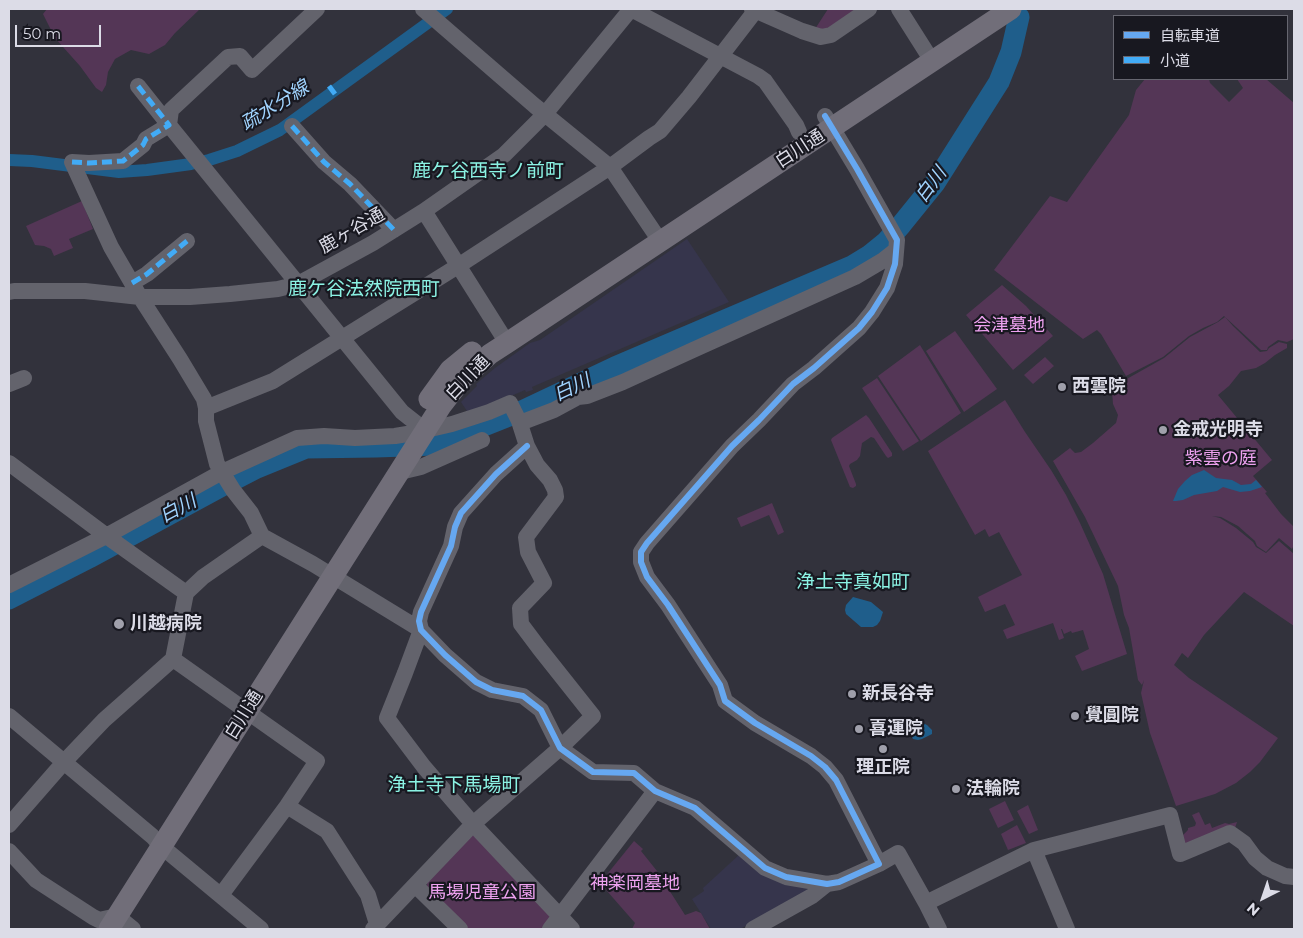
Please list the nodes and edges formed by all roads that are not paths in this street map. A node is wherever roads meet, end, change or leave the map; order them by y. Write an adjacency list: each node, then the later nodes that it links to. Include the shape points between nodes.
1 (317, 9): 14 (street, via 252,70 240,56 228,58 170,110)
2 (631, 9): 10 (street); 12 (street, 鹿ヶ谷通)
3 (869, 9): 7 (street, via 831,35 821,37)
4 (899, 9): 9 (street)
5 (985, 9): 9 (main road, 白川通)
6 (1011, 9): 9 (main road, 白川通)
7 (754, 10): 10 (street)
8 (431, 15): 12 (street)
9 (928, 55): 13 (main road, 白川通)
10 (721, 57): 16 (street, via 765,81); 17 (street, via 660,131)
11 (138, 86): 14 (street)
12 (545, 114): 17 (street); 18 (street, 鹿ヶ谷通, via 504,155)
13 (829, 122): 16 (main road, 白川通); 20 (main road, 白川通); 21 (street)
14 (169, 125): 24 (street); 26 (street, via 146,139 123,161 74,166)
15 (292, 126): 19 (street)
16 (799, 132): 20 (main road, 白川通)
17 (610, 167): 20 (street); 23 (street)
18 (424, 211): 19 (street, 鹿ヶ谷通); 23 (street)
19 (394, 230): 24 (street, 鹿ヶ谷通)
20 (656, 236): 27 (main road, 白川通, via 589,289)
21 (895, 240): 30 (street, via 882,261 855,277 623,382 578,397 554,410); 54 (street, via 892,276 859,328 793,384 732,446 641,552 647,576 720,685 725,701 825,767 836,780)
22 (187, 241): 26 (street, via 148,274)
23 (458, 266): 27 (street); 28 (street)
24 (298, 284): 26 (street, 鹿ヶ谷通, via 278,289 190,297); 28 (street)
25 (10, 287): 26 (street, 鹿ヶ谷通)
26 (136, 290): 29 (street, via 204,399)
27 (503, 337): 32 (main road, 白川通, via 450,370 431,396)
28 (342, 338): 29 (street, via 272,381); 32 (street, via 402,412)
29 (206, 408): 35 (street, via 206,421 217,464)
30 (517, 417): 32 (street, via 510,403); 33 (street)
31 (482, 440): 32 (street, via 421,467)
32 (410, 443): 35 (street, via 324,436 297,438); 38 (main road, 白川通)
33 (527, 446): 41 (street, via 461,513 452,546 421,612); 45 (street, via 550,480 556,497 526,537 528,552 544,583 520,608 521,624 594,716)
34 (9, 463): 37 (street)
35 (227, 480): 36 (street, via 251,513); 37 (street)
36 (262, 536): 38 (street); 40 (street)
37 (113, 541): 39 (street); 40 (street)
38 (326, 573): 41 (street); 43 (main road, 白川通)
39 (9, 585)
40 (186, 593): 42 (street)
41 (420, 630): 45 (street, via 476,682 492,690 523,696 541,710); 49 (street, via 387,718)
42 (173, 659): 43 (street); 46 (street, via 104,720)
43 (241, 707): 48 (street, via 317,761); 51 (main road, 白川通)
44 (9, 716): 46 (street)
45 (560, 748): 47 (street, via 593,772 634,772); 49 (street)
46 (64, 762): 50 (street); 51 (street)
47 (655, 791): 56 (street, via 695,808 766,868 786,876); 60 (street)
48 (287, 806): 58 (street); 62 (street, via 327,831 368,895)
49 (473, 824): 57 (street); 60 (street)
50 (9, 825)
51 (156, 841): 58 (street); 61 (main road, 白川通)
52 (1034, 850): 55 (street, via 1170,815 1180,854 1230,833 1267,868); 59 (street); 69 (street)
53 (9, 851): 61 (street, via 36,880)
54 (879, 864): 56 (street); 59 (street, via 898,854)
55 (1294, 878)
56 (827, 884): 67 (street)
57 (415, 885): 62 (street); 64 (street)
58 (221, 895): 63 (street)
59 (926, 903): 68 (street)
60 (560, 916): 65 (street); 66 (street)
61 (110, 925)
62 (375, 927)
63 (261, 929)
64 (460, 929)
65 (550, 929)
66 (572, 929)
67 (754, 929)
68 (939, 929)
69 (1067, 929)

